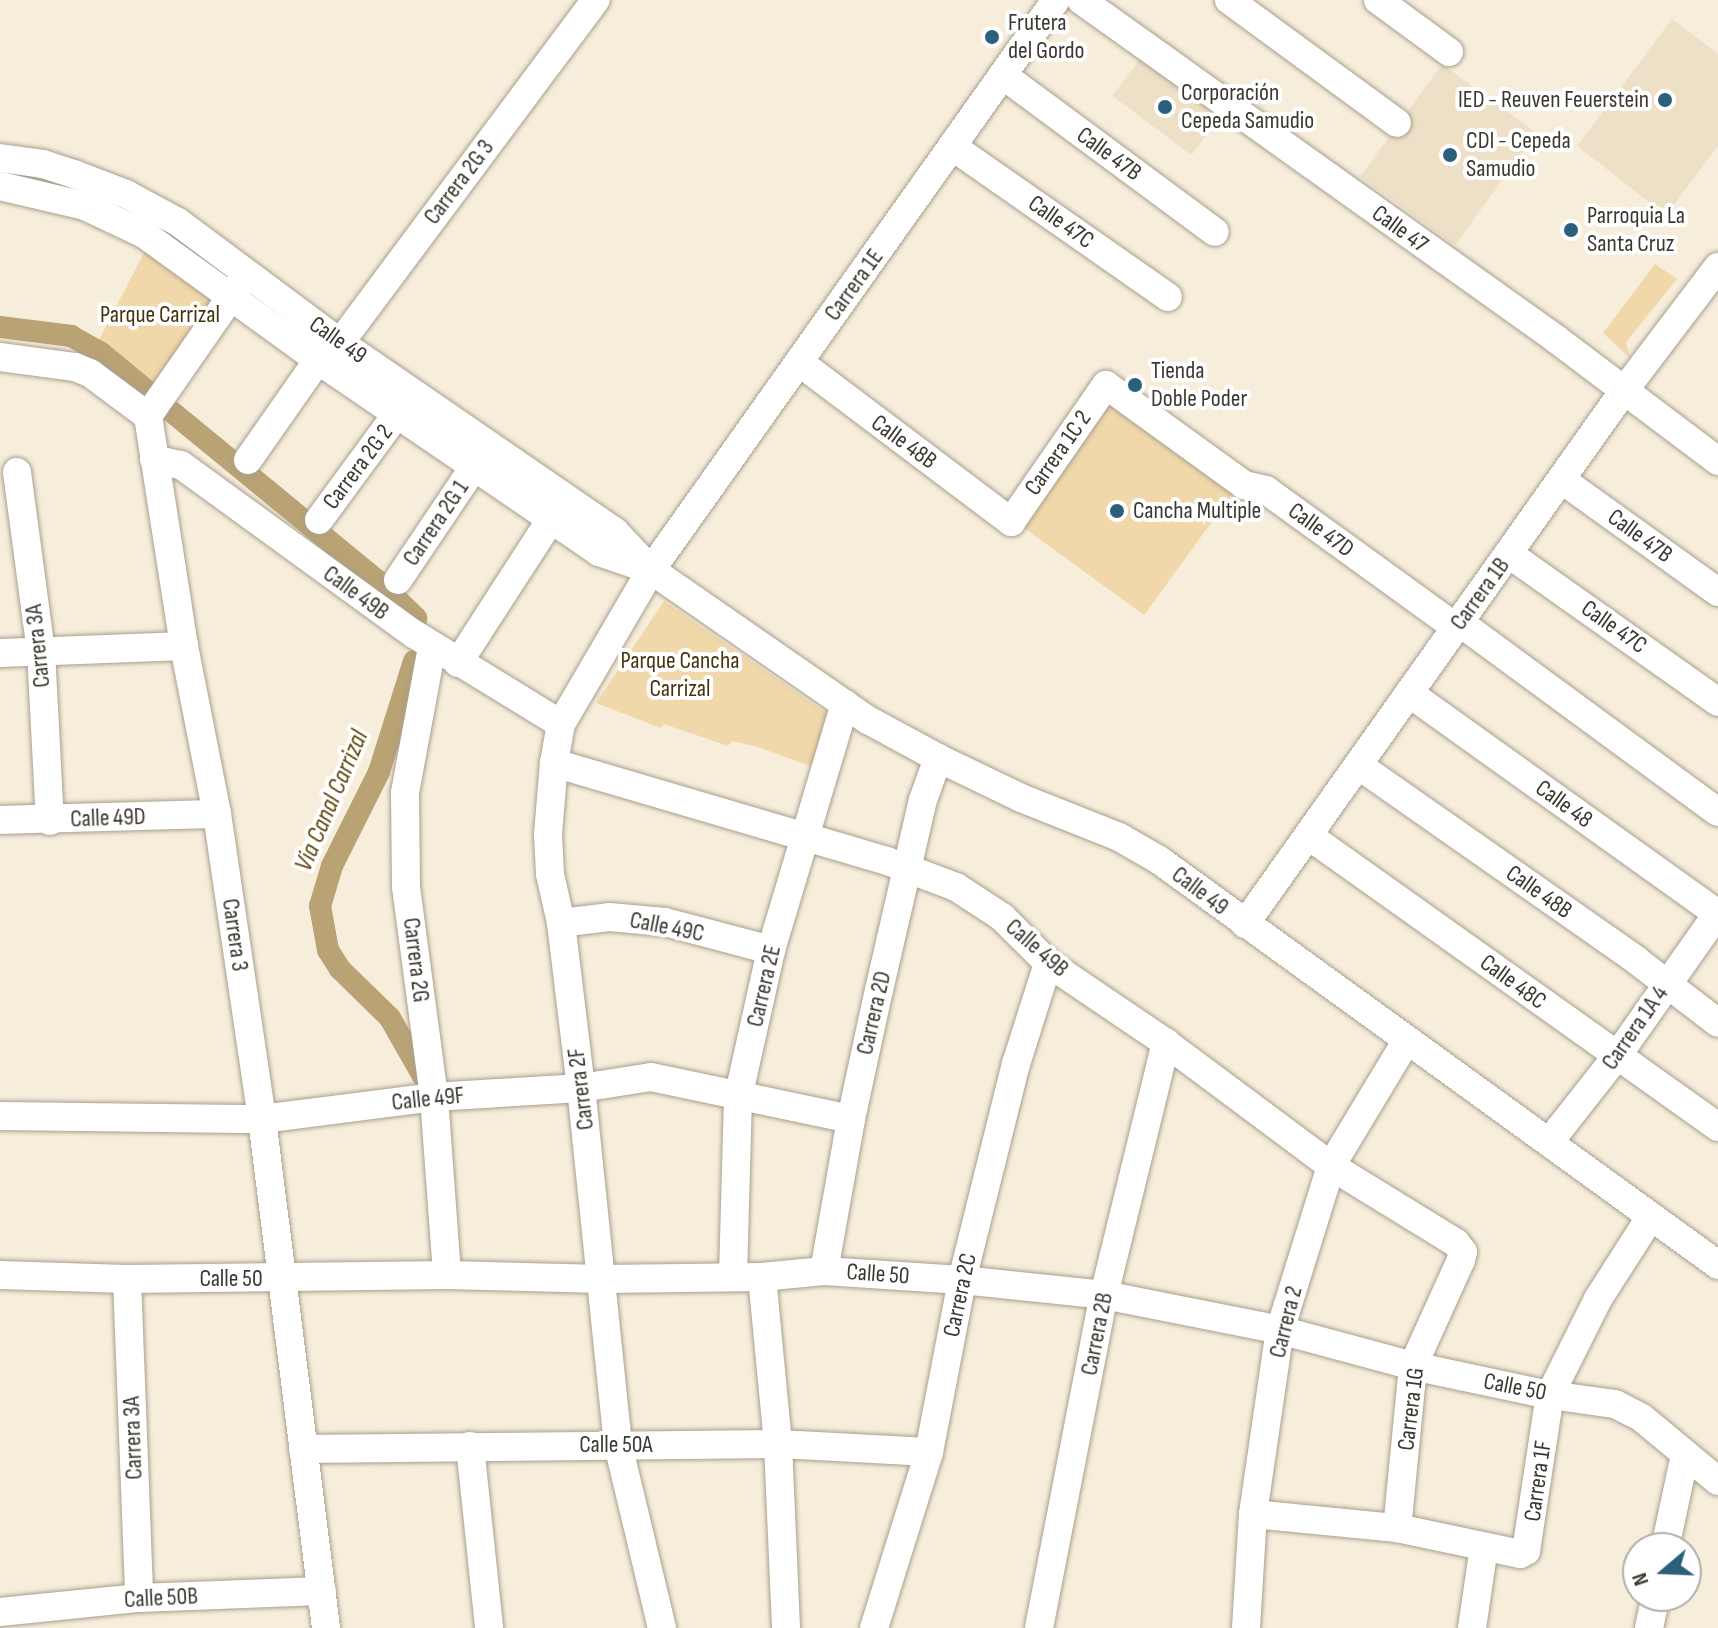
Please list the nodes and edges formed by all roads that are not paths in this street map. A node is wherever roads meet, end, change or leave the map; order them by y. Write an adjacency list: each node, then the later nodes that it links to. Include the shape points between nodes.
1 (596, 0): 16 (street, Carrera 2G 3)
2 (1056, 0): 7 (street, Carrera 1E)
3 (1081, 0): 20 (street, Calle 47)
4 (1229, 0): 8 (street)
5 (1378, 0): 6 (street)
6 (1449, 52)
7 (1004, 76): 9 (street, Carrera 1E); 12 (street, Calle 47B)
8 (1397, 123)
9 (953, 147): 15 (street, Calle 47C); 18 (street, Carrera 1E)
10 (0, 158): 14 (street, Calle 49, via 43,164 126,194 178,222)
11 (0, 186): 14 (street, Calle 49, via 85,206)
12 (1215, 232)
13 (1718, 267): 20 (street, Carrera 1B)
14 (239, 286): 16 (street, Calle 49); 22 (street)
15 (1168, 297)
16 (327, 355): 21 (street, Calle 49); 24 (street, Carrera 2G 3); 33 (street, Calle 49, via 615,532)
17 (0, 357): 22 (street, via 75,367)
18 (799, 362): 31 (street, Calle 48B); 33 (street, Carrera 1E)
19 (1106, 385): 31 (street, Carrera 1C 2); 36 (street, Calle 47D, via 1244,485 1266,490)
20 (1623, 392): 25 (street, Calle 47); 28 (street, Carrera 1B)
21 (397, 414): 26 (street, Calle 49); 30 (street, Carrera 2G 2)
22 (148, 416): 23 (street, Carrera 3)
23 (154, 459): 37 (street, Carrera 3); 38 (street, Calle 49B, via 181,465)
24 (248, 460)
25 (1718, 461)
26 (474, 467): 29 (street, Calle 49); 34 (street, Carrera 2G 1)
27 (17, 472): 39 (street, Carrera 3A)
28 (1562, 480): 32 (street, Carrera 1B); 35 (street, Calle 47B)
29 (551, 519): 33 (street, Calle 49, via 599,552); 41 (street)
30 (319, 520)
31 (1011, 522)
32 (1509, 554): 36 (street, Carrera 1B); 43 (street, Calle 47C)
33 (651, 570): 44 (street, Calle 49); 45 (street, Carrera 2F)
34 (398, 580)
35 (1718, 592)
36 (1457, 625): 42 (street, Carrera 1B); 49 (street, Calle 47D)
37 (184, 646): 39 (street); 50 (street, Carrera 3)
38 (432, 647): 41 (street, Calle 49B); 67 (street, Carrera 2G, via 405,793 406,887)
39 (41, 651): 40 (street); 52 (street, Carrera 3A)
40 (0, 653)
41 (458, 663): 45 (street, Calle 49B)
42 (1409, 693): 48 (street, Carrera 1B); 56 (street, Calle 48)
43 (1718, 702)
44 (845, 704): 46 (street, Calle 49); 54 (street, Carrera 2E)
45 (561, 724): 47 (street, Carrera 2F)
46 (938, 758): 55 (street, Carrera 2D); 58 (street, Calle 49, via 1119,837)
47 (554, 763): 54 (street, Calle 49B); 57 (street, Carrera 2F, via 548,834)
48 (1358, 765): 53 (street, Carrera 1B); 61 (street, Calle 48B)
49 (1718, 812)
50 (217, 814): 52 (street, Calle 49D); 70 (street, Carrera 3)
51 (0, 820): 52 (street, Calle 49D)
52 (50, 821)
53 (1309, 836): 58 (street, Carrera 1B); 65 (street, Calle 48C)
54 (807, 837): 55 (street, Calle 49B); 59 (street, Carrera 2E)
55 (907, 870): 60 (street, Calle 49B, via 956,887 1002,917); 71 (street, Carrera 2D)
56 (1718, 913): 61 (street, Carrera 1A 4)
57 (561, 923): 59 (street, Calle 49C, via 609,917 665,922); 66 (street, Carrera 2F)
58 (1245, 924): 63 (street, Calle 49)
59 (771, 950): 68 (street, Carrera 2E)
60 (1048, 963): 64 (street, Calle 49B); 86 (street, Carrera 2C, via 1016,1064)
61 (1665, 985): 62 (street, Calle 48B); 65 (street, Carrera 1A 4)
62 (1718, 1023)
63 (1407, 1040): 73 (street, Calle 49); 74 (street, Carrera 2)
64 (1166, 1043): 74 (street, Calle 49B); 87 (street, Carrera 2B)
65 (1617, 1056): 72 (street, Calle 48C); 73 (street, Carrera 1A 4)
66 (581, 1088): 67 (street, Calle 49F); 68 (street, Calle 49F, via 651,1077); 84 (street, Carrera 2F)
67 (434, 1097): 70 (street, Calle 49F); 80 (street, Carrera 2G)
68 (738, 1098): 71 (street, Calle 49F); 81 (street, Carrera 2E)
69 (0, 1116): 70 (street, Calle 49F)
70 (262, 1119): 85 (street, Carrera 3)
71 (851, 1119): 78 (street, Carrera 2D)
72 (1718, 1127)
73 (1550, 1141): 75 (street, Calle 49)
74 (1331, 1166): 76 (street, Calle 49B); 88 (street, Carrera 2)
75 (1651, 1216): 77 (street, Calle 49); 90 (street, Carrera 1F, via 1598,1299)
76 (1463, 1252): 89 (street, Carrera 1G)
77 (1718, 1265)
78 (824, 1271): 82 (street, Calle 50); 86 (street, Calle 50)
79 (0, 1275): 83 (street, Calle 50)
80 (447, 1275): 84 (street, Calle 50); 85 (street, Calle 50)
81 (733, 1276): 82 (street, Calle 50); 84 (street, Calle 50)
82 (762, 1277): 91 (street)
83 (127, 1279): 85 (street, Calle 50); 103 (street, Carrera 3A)
84 (603, 1279): 92 (street, Carrera 2F)
85 (282, 1280): 94 (street, Carrera 3)
86 (962, 1280): 87 (street, Calle 50); 95 (street, Carrera 2C)
87 (1104, 1295): 88 (street, Calle 50); 110 (street, Carrera 2B)
88 (1280, 1330): 89 (street, Calle 50); 98 (street, Carrera 2)
89 (1413, 1366): 90 (street, Calle 50); 99 (street, Carrera 1G)
90 (1550, 1395): 96 (street, Calle 50, via 1615,1404 1642,1418); 101 (street, Carrera 1F, via 1530,1543 1520,1554)
91 (778, 1444): 92 (street, Calle 50A); 95 (street, Calle 50A); 108 (street)
92 (618, 1445): 93 (street, Calle 50A); 107 (street, Carrera 2F)
93 (470, 1446): 94 (street, Calle 50A); 106 (street)
94 (303, 1449): 102 (street, Carrera 3)
95 (929, 1452): 109 (street, Carrera 2C)
96 (1685, 1455): 97 (street, Calle 50); 100 (street)
97 (1718, 1481)
98 (1253, 1514): 99 (street); 111 (street, Carrera 2)
99 (1397, 1528): 101 (street)
100 (1668, 1532)
101 (1484, 1547): 112 (street)
102 (322, 1591): 103 (street, Calle 50B); 105 (street, Carrera 3)
103 (139, 1598): 104 (street, Calle 50B)
104 (0, 1612)
105 (326, 1628)
106 (489, 1628)
107 (662, 1628)
108 (786, 1628)
109 (874, 1628)
110 (1039, 1628)
111 (1246, 1628)
112 (1472, 1628)

